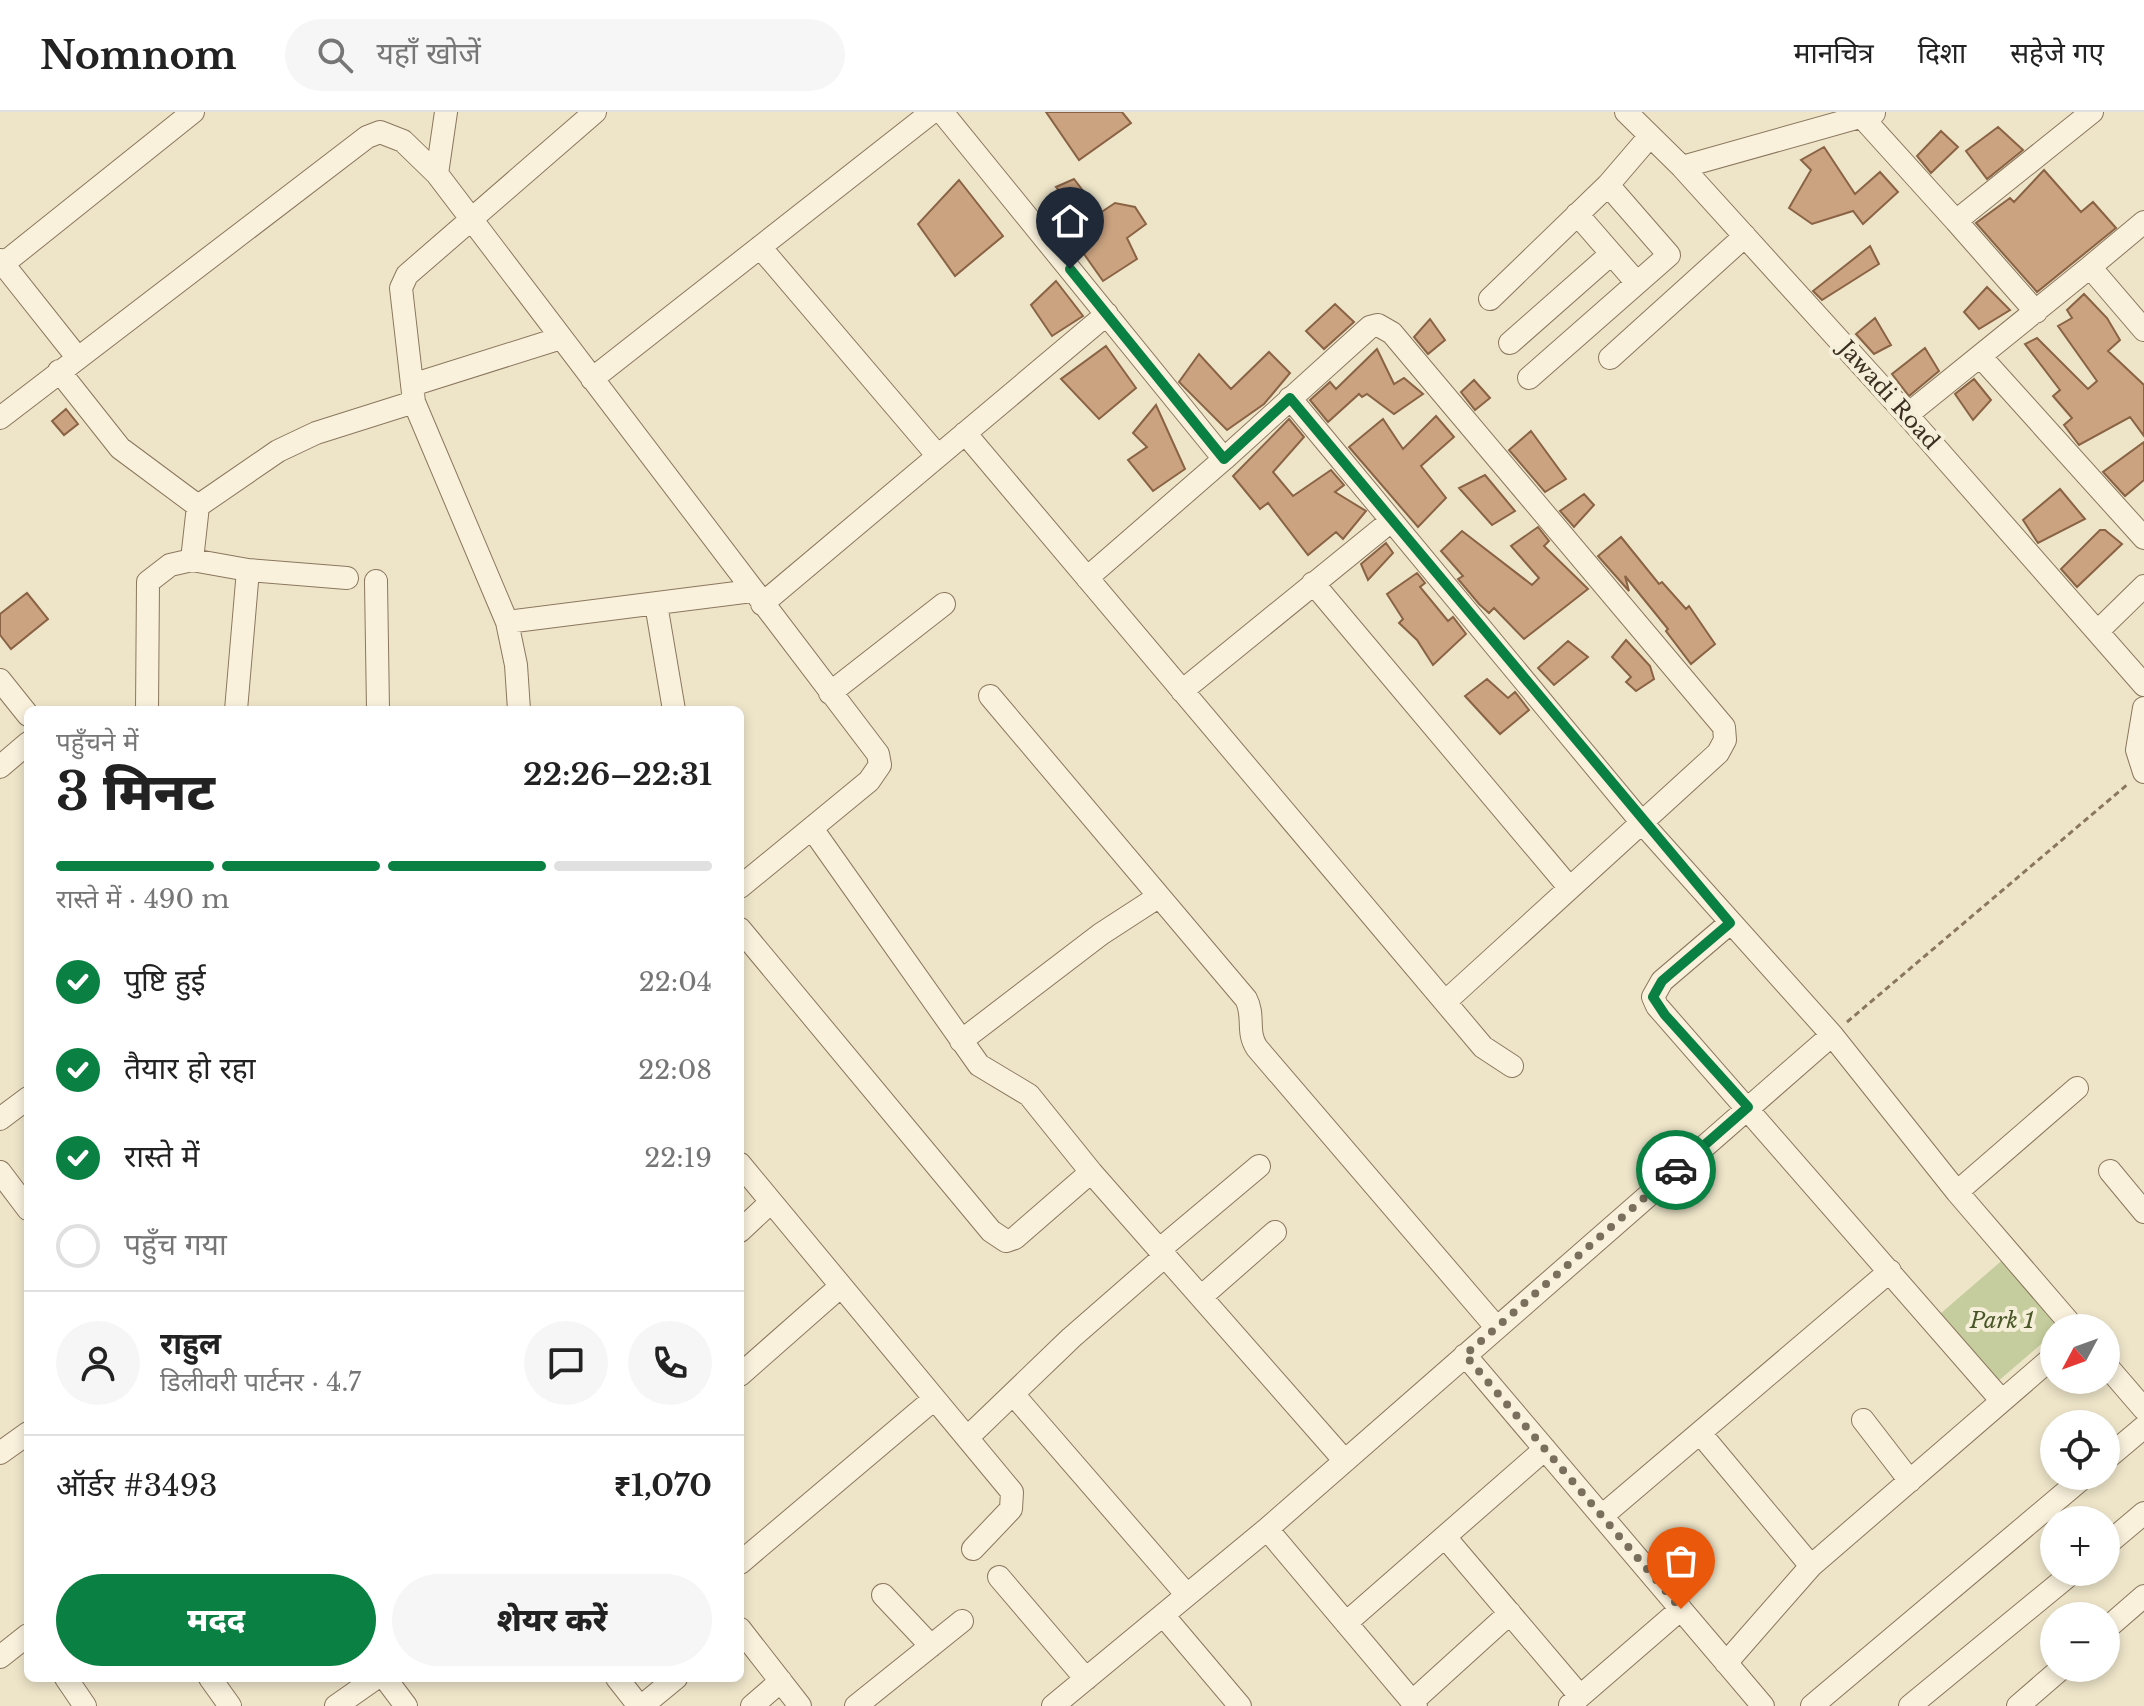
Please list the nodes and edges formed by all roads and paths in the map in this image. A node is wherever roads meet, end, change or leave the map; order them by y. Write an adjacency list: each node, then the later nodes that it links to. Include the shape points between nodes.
1 (193, 112): 20 (street)
2 (446, 112): 11 (street)
3 (595, 112): 14 (street)
4 (932, 112): 18 (street)
5 (942, 112): 25 (street)
6 (1626, 112): 9 (street, Jawadi Road)
7 (2092, 112): 15 (street)
8 (1870, 114): 10 (street); 15 (street)
9 (1650, 136): 10 (street, Jawadi Road); 12 (street)
10 (1682, 167): 17 (street, Jawadi Road)
11 (437, 174): 14 (street); 30 (street, via 403,141 374,133)
12 (1608, 185): 13 (street); 22 (street, via 1669,255)
13 (1577, 214): 19 (street); 23 (street)
14 (470, 219): 27 (street); 35 (street, via 403,282)
15 (1956, 221): 24 (street)
16 (2144, 222): 21 (street)
17 (1745, 236): 31 (street); 37 (street, Jawadi Road)
18 (760, 247): 34 (street); 40 (street)
19 (1611, 254): 22 (street); 28 (street)
20 (2, 262): 30 (street)
21 (2090, 267): 24 (street); 26 (street)
22 (1637, 283): 33 (street)
23 (1490, 299)
24 (2036, 312): 29 (street)
25 (1107, 314): 39 (street); 41 (street)
26 (2144, 330)
27 (561, 338): 34 (street); 35 (street)
28 (1510, 343)
29 (1980, 356): 37 (street); 44 (street)
30 (77, 357): 32 (street)
31 (1610, 358)
32 (59, 371): 38 (street); 42 (street, via 120,448)
33 (1529, 378)
34 (592, 379): 52 (street)
35 (413, 393): 42 (street, via 278,451); 55 (street)
36 (1290, 398): 41 (street); 43 (street); 72 (street, via 1370,327 1378,325 1392,333 1718,718 1725,732 1723,747)
37 (1907, 415): 56 (street, Jawadi Road)
38 (0, 418)
39 (965, 433): 40 (street); 48 (street)
40 (938, 456): 52 (street)
41 (1224, 459): 48 (street)
42 (198, 506): 45 (street)
43 (1391, 521): 50 (street); 72 (street)
44 (2144, 538)
45 (192, 560): 46 (street); 62 (street, via 170,565 148,582)
46 (248, 570): 47 (street); 63 (street)
47 (347, 578)
48 (1087, 578): 59 (street)
49 (376, 581): 64 (street)
50 (1313, 583): 59 (street); 75 (street)
51 (2144, 586): 56 (street)
52 (757, 597): 53 (street); 60 (street)
53 (656, 604): 55 (street); 66 (street)
54 (944, 604): 60 (street)
55 (507, 622): 65 (street)
56 (2099, 630): 58 (street, Jawadi Road)
57 (0, 680): 68 (street)
58 (2144, 685)
59 (1182, 691): 79 (street)
60 (830, 693): 73 (street, via 870,741 880,765)
61 (990, 696): 76 (street)
62 (147, 706)
63 (236, 706)
64 (378, 706)
65 (519, 706)
66 (673, 706)
67 (2144, 708): 71 (street, via 2137,750)
68 (24, 710)
69 (24, 746): 70 (street)
70 (0, 767)
71 (2144, 772): 80 (path)
72 (1643, 824): 75 (street); 77 (street)
73 (813, 830): 74 (street); 81 (street)
74 (744, 884)
75 (1568, 886): 79 (street)
76 (1158, 897): 81 (street); 103 (street, via 1246,999 1257,1048)
77 (1730, 923): 80 (street); 85 (street, via 1662,981 1653,997)
78 (744, 934): 91 (street, via 975,1216 999,1238 1015,1238)
79 (1445, 1002): 82 (street, via 1483,1047)
80 (1832, 1035): 85 (street); 92 (street)
81 (961, 1041): 91 (street, via 983,1069 1029,1095)
82 (1512, 1066)
83 (2077, 1088): 92 (street)
84 (24, 1101): 86 (street)
85 (1748, 1107): 99 (street); 103 (street)
86 (0, 1119)
87 (1259, 1166): 98 (street)
88 (744, 1169): 93 (street)
89 (2110, 1171): 95 (street)
90 (0, 1172): 94 (street)
91 (1091, 1172): 98 (street)
92 (1957, 1192): 102 (street)
93 (771, 1202): 96 (street); 100 (street)
94 (24, 1204)
95 (2144, 1212)
96 (744, 1227)
97 (1275, 1232): 101 (street)
98 (1162, 1253): 101 (street); 108 (street)
99 (1890, 1271): 110 (street); 114 (street)
100 (841, 1286): 105 (street); 109 (street)
101 (1201, 1297): 120 (street)
102 (2062, 1314)
103 (1497, 1328): 104 (street)
104 (1465, 1355): 118 (street); 120 (street)
105 (744, 1364)
106 (2040, 1368): 110 (street)
107 (2120, 1381): 111 (street)
108 (1013, 1394): 116 (street); 134 (street)
109 (934, 1399): 116 (street); 129 (street)
110 (2002, 1401): 121 (street)
111 (2144, 1409)
112 (1863, 1420): 121 (street)
113 (2144, 1427): 117 (street)
114 (1700, 1433): 124 (street); 130 (street)
115 (24, 1436): 119 (street)
116 (967, 1438): 128 (street, via 1012,1492 1013,1502)
117 (2120, 1447)
118 (1545, 1449): 124 (street); 127 (street)
119 (0, 1453)
120 (1345, 1461): 125 (street)
121 (1910, 1481): 130 (street)
122 (2068, 1490): 169 (street)
123 (2144, 1513): 126 (street)
124 (1602, 1516): 136 (street)
125 (1267, 1529): 134 (street); 141 (street)
126 (2120, 1533)
127 (1445, 1537): 137 (street); 141 (street)
128 (973, 1549)
129 (744, 1560)
130 (1811, 1566): 146 (street)
131 (999, 1577): 147 (street)
132 (2056, 1586): 170 (street)
133 (883, 1595): 144 (street)
134 (1187, 1595): 138 (street)
135 (2144, 1596): 139 (street)
136 (1681, 1609): 146 (street); 156 (street)
137 (1510, 1613): 156 (street); 157 (street)
138 (1163, 1615): 147 (street); 168 (street)
139 (2120, 1617)
140 (962, 1621): 144 (street)
141 (1346, 1623): 157 (street)
142 (744, 1634): 148 (street)
143 (24, 1638): 145 (street)
144 (931, 1646): 166 (street)
145 (0, 1657)
146 (1726, 1663): 158 (street)
147 (1086, 1679): 167 (street)
148 (781, 1681): 164 (street); 165 (street)
149 (69, 1682): 159 (street)
150 (213, 1682): 160 (street)
151 (370, 1682): 161 (street)
152 (388, 1682): 162 (street)
153 (620, 1682): 163 (street)
154 (671, 1682): 163 (street)
155 (2046, 1682): 171 (street)
156 (1575, 1701)
157 (1414, 1704)
158 (1760, 1705)
159 (85, 1706)
160 (230, 1706)
161 (336, 1706)
162 (406, 1706)
163 (641, 1706)
164 (752, 1706)
165 (800, 1706)
166 (856, 1706)
167 (1053, 1706)
168 (1240, 1706)
169 (1812, 1706)
170 (1910, 1706)
171 (2018, 1706)

